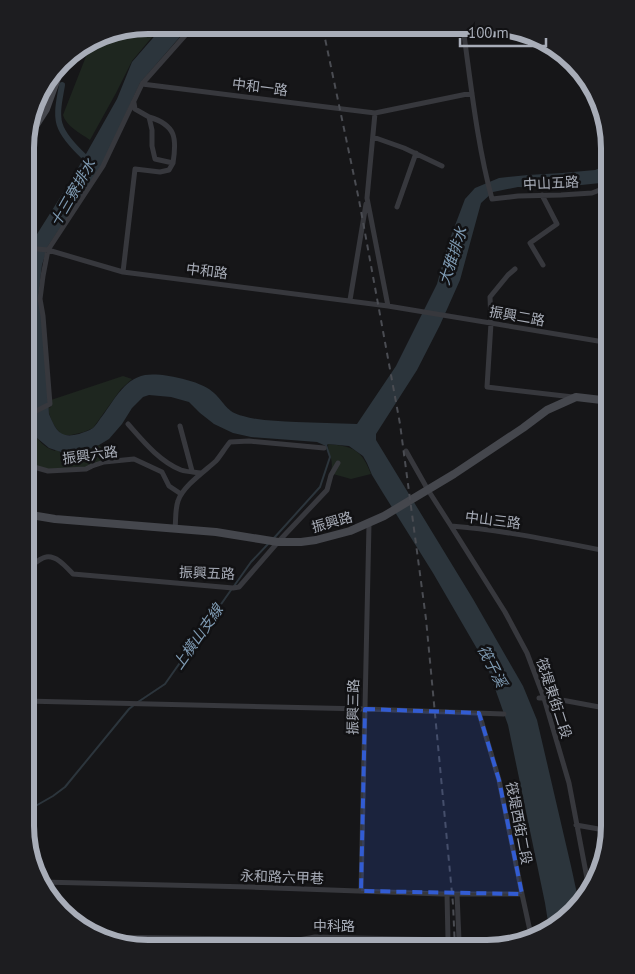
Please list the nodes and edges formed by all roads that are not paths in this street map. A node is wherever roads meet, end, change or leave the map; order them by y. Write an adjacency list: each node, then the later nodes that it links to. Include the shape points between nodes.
1 (185, 34): 4 (street)
2 (464, 34): 5 (street)
3 (57, 78): 9 (street, via 46,109)
4 (142, 84): 6 (street); 7 (street, 中和一路)
5 (472, 93): 7 (street); 15 (street, 中山五路, via 492,199)
6 (134, 103): 8 (street, via 135,108); 19 (street, via 104,166)
7 (375, 113): 10 (street)
8 (149, 117): 12 (street, via 159,120 173,133); 12 (street, via 155,158)
9 (37, 123)
10 (373, 136): 11 (street); 16 (street)
11 (416, 153): 13 (street); 17 (street)
12 (173, 163): 22 (street, via 169,170 160,172 135,169)
13 (442, 166)
14 (601, 190): 15 (street, 中山五路, via 561,196)
15 (542, 195): 20 (street, via 556,224 530,243)
16 (366, 198): 23 (street); 24 (street)
17 (397, 207)
18 (34, 249): 19 (street, 中和路)
19 (47, 250): 22 (street, 中和路); 30 (street, via 40,299 50,404)
20 (543, 265)
21 (515, 269): 26 (street, via 490,297)
22 (123, 272): 23 (street, 中和路)
23 (350, 300): 24 (street, 中和路)
24 (388, 306): 25 (street, 中和路)
25 (421, 311): 26 (street, 振興二路)
26 (491, 323): 27 (street, 振興二路); 28 (street, via 487,387)
27 (601, 341)
28 (576, 397): 29 (street); 39 (street, 振興路, via 547,410)
29 (601, 400)
30 (34, 413)
31 (128, 424): 37 (street, via 165,461 183,471)
32 (180, 426): 37 (street)
33 (324, 448): 38 (street, via 230,442)
34 (406, 451): 39 (street, 中山三路)
35 (338, 463): 45 (street, 振興五路, via 327,490)
36 (34, 467): 40 (street, 振興六路, via 48,471 86,469 104,462 134,459 162,472 169,486)
37 (192, 471): 38 (street)
38 (201, 473): 40 (street)
39 (428, 490): 42 (street, 振興路); 43 (street, 中山三路)
40 (181, 494): 44 (street, via 177,502)
41 (34, 515): 44 (street, 振興路)
42 (369, 524): 45 (street, 振興路, via 316,540); 51 (street, 振興三路)
43 (451, 526): 46 (street, 中山三路, via 492,530); 48 (street, 筏堤東街二段, via 514,628 527,653)
44 (175, 529): 45 (street, 振興路)
45 (278, 542): 47 (street, 振興五路, via 239,587 233,588 73,574 62,563 46,557)
46 (601, 550)
47 (34, 565)
48 (542, 698): 50 (street); 54 (street, 筏堤東街二段, via 569,784)
49 (34, 701): 51 (street)
50 (601, 708)
51 (365, 709): 52 (street); 58 (street, 振興三路)
52 (479, 713): 53 (street); 61 (street, 筏堤西街二段, via 499,780)
53 (504, 714)
54 (576, 825): 55 (street); 56 (street, 筏堤東街二段)
55 (601, 829)
56 (587, 881)
57 (48, 882): 58 (street, 永和路六甲巷)
58 (361, 891): 59 (street, 永和路六甲巷)
59 (447, 894): 60 (street, 永和路六甲巷); 65 (street)
60 (457, 894): 61 (street, 永和路六甲巷); 66 (street)
61 (522, 894): 62 (street, 筏堤西街二段)
62 (530, 932)
63 (500, 939): 66 (street, 中科路)
64 (297, 940): 65 (street, 中科路, via 315,937)
65 (448, 940): 66 (street, 中科路)
66 (459, 940)

